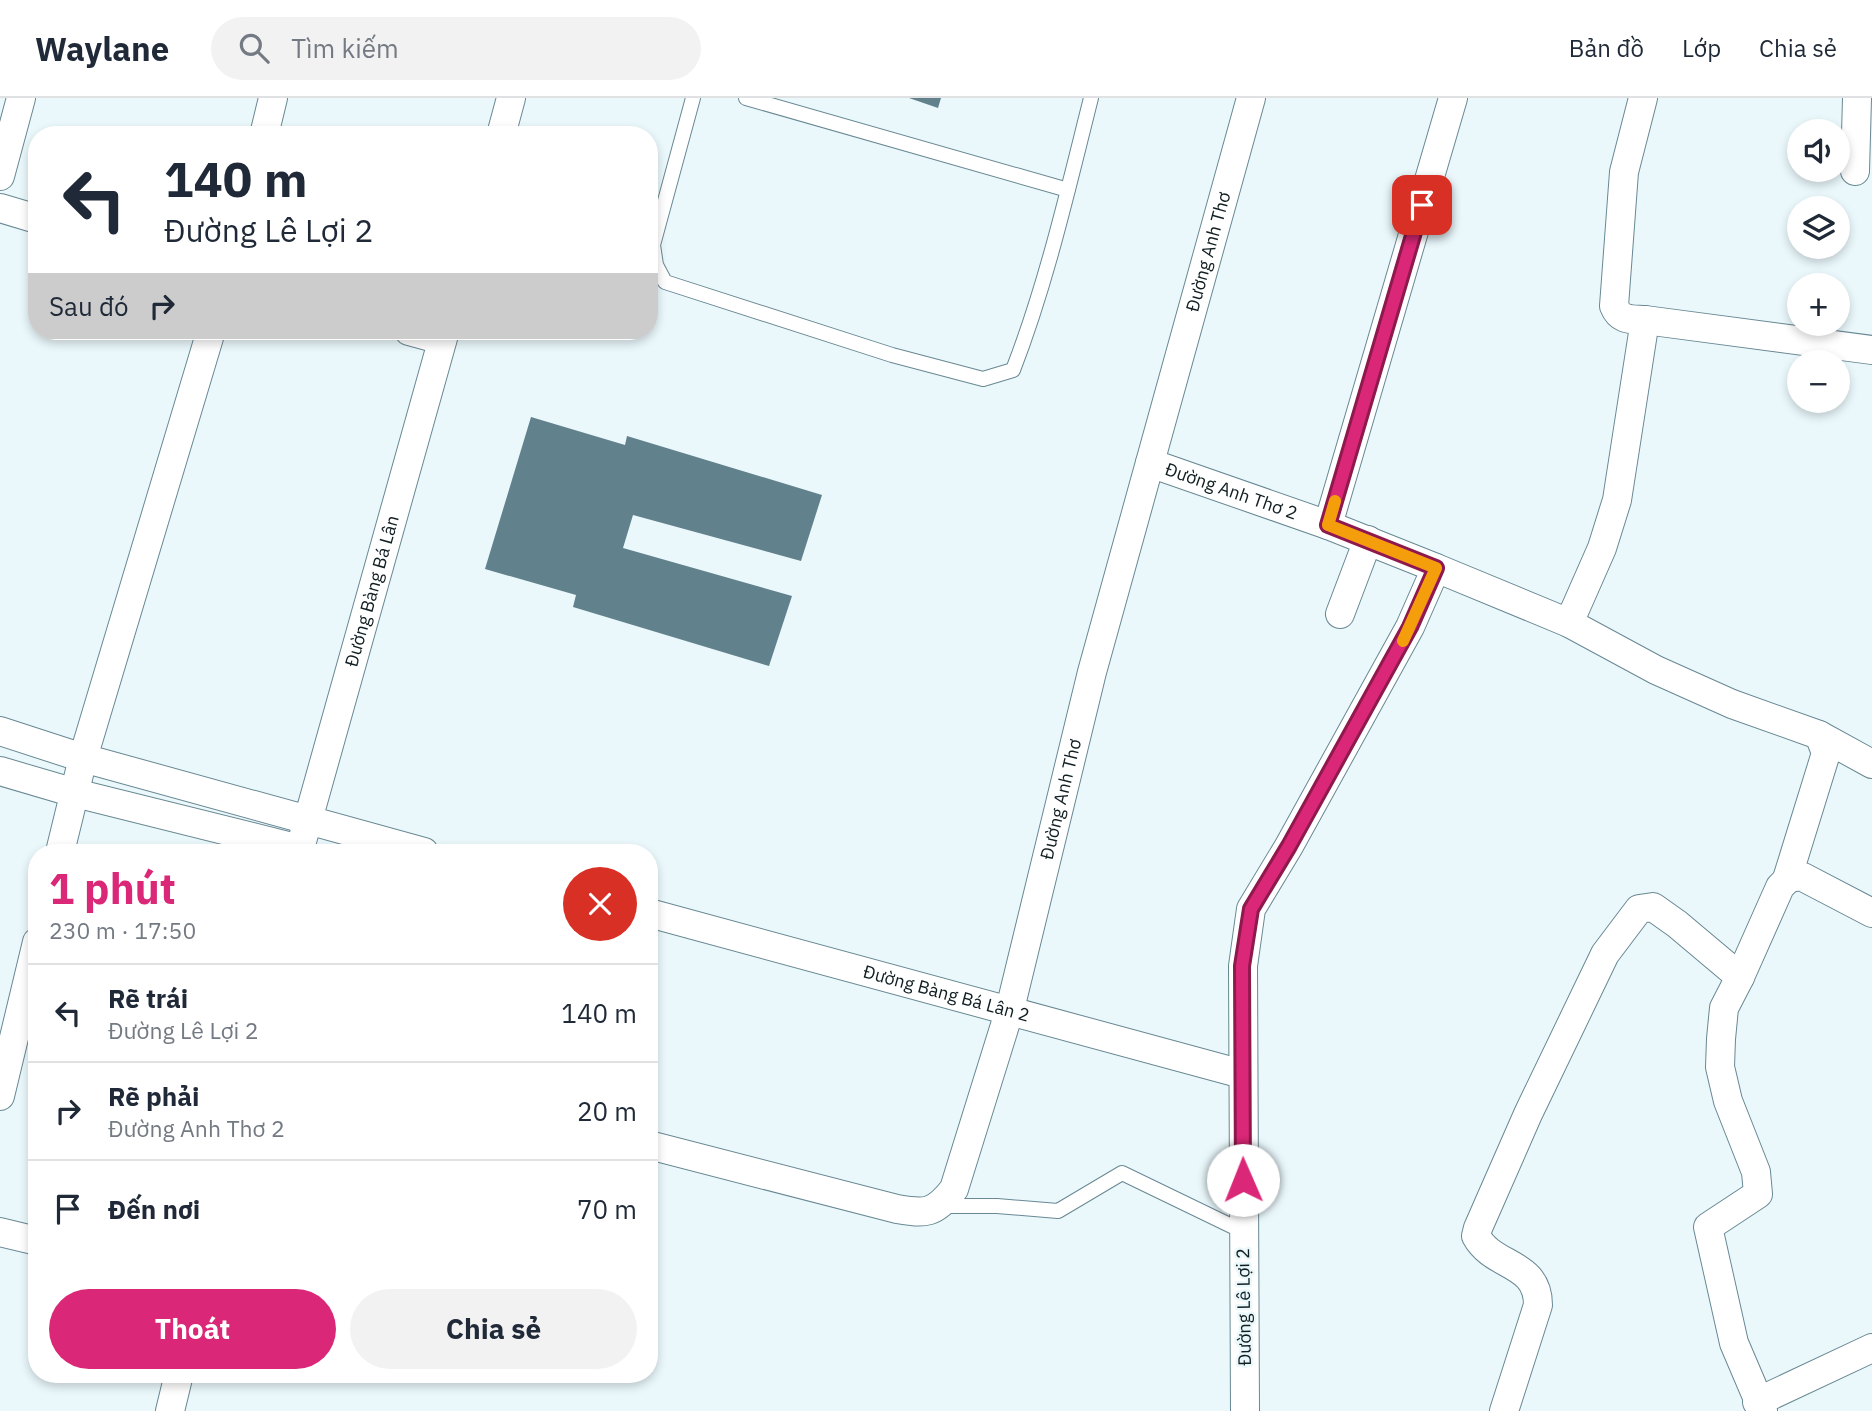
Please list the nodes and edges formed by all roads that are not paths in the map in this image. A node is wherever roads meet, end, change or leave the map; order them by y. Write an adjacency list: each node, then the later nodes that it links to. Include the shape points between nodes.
1 (21, 98): 14 (street)
2 (273, 98): 11 (street)
3 (511, 98): 12 (street)
4 (692, 98): 18 (lane)
5 (746, 98): 15 (lane)
6 (1091, 98): 15 (lane)
7 (1251, 98): 24 (street, Đường Anh Thơ)
8 (1454, 98): 25 (street)
9 (1643, 98): 20 (street, via 1624,172 1614,306 1623,318)
10 (1857, 98): 13 (street)
11 (266, 126)
12 (503, 126)
13 (1854, 170)
14 (0, 176)
15 (1068, 190): 19 (lane, via 1013,370 984,379 891,355 665,282)
16 (0, 208): 17 (street)
17 (28, 216)
18 (658, 226)
19 (658, 269)
20 (1645, 320): 23 (street); 29 (street, via 1617,500)
21 (208, 340): 32 (street)
22 (443, 340): 36 (street, Đường Bàng Bá Lân)
23 (1872, 350)
24 (1150, 463): 25 (street, Đường Anh Thơ 2); 47 (street, Đường Anh Thơ)
25 (1328, 525): 26 (street)
26 (1368, 540): 27 (street); 28 (street)
27 (1436, 568): 29 (street); 48 (street, Đường Lê Lợi 2, via 1410,627 1251,909 1242,966)
28 (1340, 614)
29 (1569, 623): 31 (street, via 1732,704)
30 (0, 731): 32 (street)
31 (1819, 735): 33 (street); 41 (street, via 1826,754)
32 (83, 758): 35 (street); 36 (street)
33 (1872, 764)
34 (0, 771): 35 (street)
35 (75, 793): 37 (street); 38 (street)
36 (306, 821): 39 (street, Đường Bàng Bá Lân); 40 (street)
37 (62, 844)
38 (272, 844)
39 (301, 844)
40 (394, 844)
41 (1787, 879): 42 (street, via 1804,877); 45 (street)
42 (1872, 913)
43 (658, 915): 47 (street, Đường Bàng Bá Lân 2)
44 (28, 962): 46 (street)
45 (1740, 977): 57 (street, via 1724,1008 1720,1067 1756,1172 1758,1194 1708,1227 1734,1343); 60 (street, via 1653,907 1639,909 1605,954 1476,1236 1481,1245 1535,1283 1538,1293)
46 (11, 999): 49 (street)
47 (1010, 1009): 48 (street, Đường Bàng Bá Lân 2); 51 (street, Đường Anh Thơ, via 954,1189)
48 (1242, 1074): 53 (street, Đường Lê Lợi 2)
49 (0, 1096)
50 (658, 1147): 51 (street, via 897,1209 922,1213)
51 (940, 1206): 53 (lane, via 1058,1211 1122,1173)
52 (0, 1231): 54 (street)
53 (1244, 1232): 59 (street, Đường Lê Lợi 2)
54 (28, 1239)
55 (1872, 1348): 57 (street)
56 (176, 1383): 58 (street)
57 (1760, 1407)
58 (170, 1411)
59 (1245, 1411)
60 (1504, 1411)

